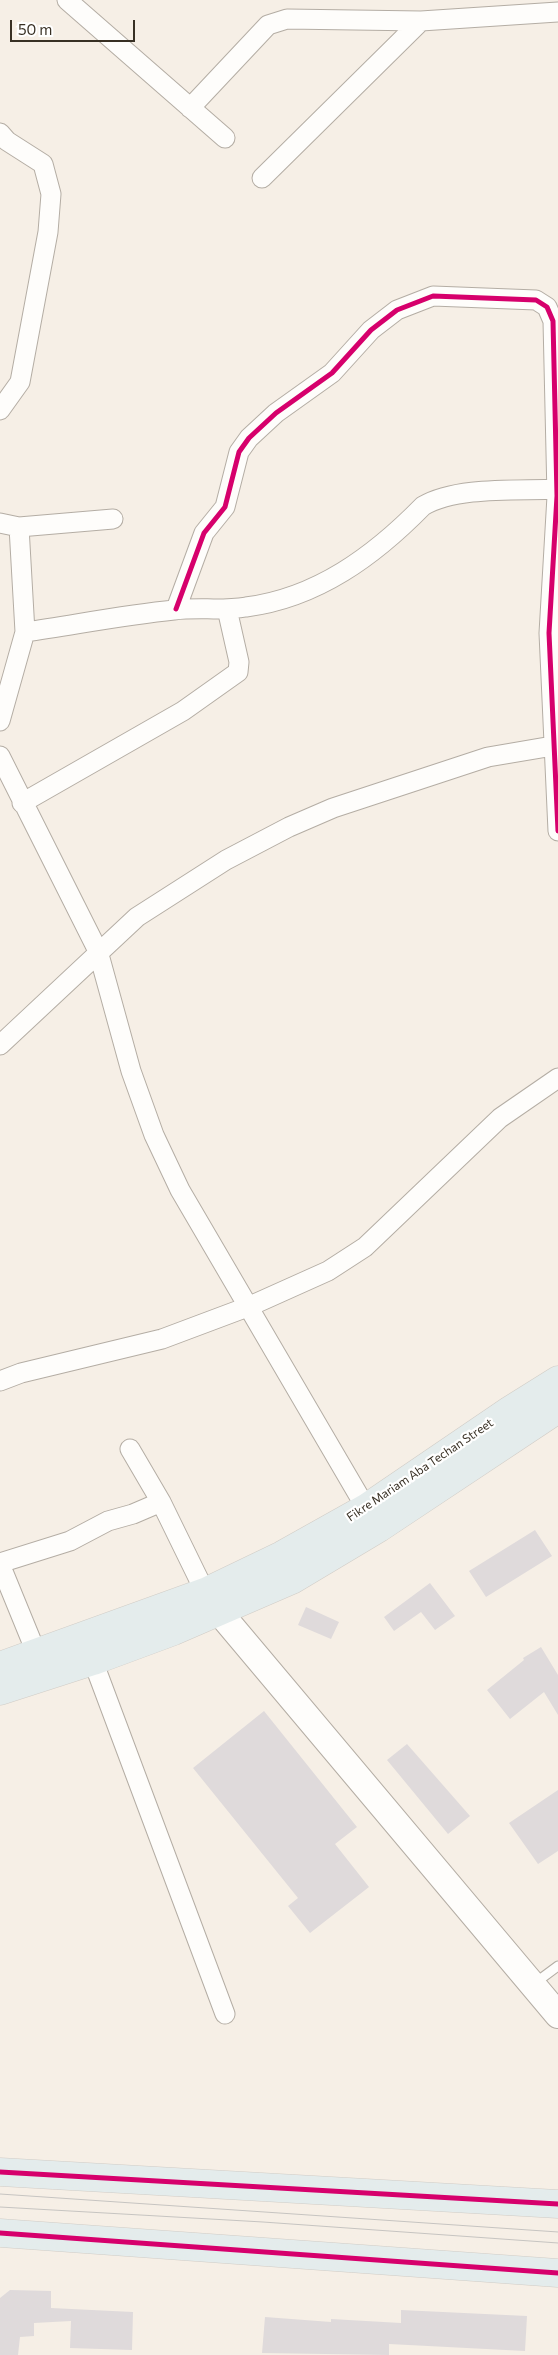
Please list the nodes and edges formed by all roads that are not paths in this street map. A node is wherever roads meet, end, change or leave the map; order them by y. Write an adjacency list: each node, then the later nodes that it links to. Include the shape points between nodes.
1 (69, 1): 4 (street)
2 (558, 12): 3 (street)
3 (421, 21): 4 (street, via 287,19 268,25); 7 (street)
4 (190, 108): 6 (street)
5 (0, 133): 8 (street, via 43,164 51,194 48,232 20,382)
6 (225, 138)
7 (262, 178)
8 (0, 410)
9 (558, 489): 13 (street, via 553,321 547,307 536,300 433,296 397,310 371,330 332,372 276,412 249,438 239,452 225,507 204,533); 14 (street, via 469,493 434,500 358,564 314,588 277,602); 17 (street, via 549,633)
10 (113, 518): 12 (street)
11 (0, 523): 12 (street)
12 (19, 527): 15 (street)
13 (176, 609): 14 (street); 15 (street)
14 (227, 609): 19 (street, via 239,662 238,672 183,711)
15 (24, 632): 16 (street)
16 (0, 721)
17 (556, 745): 20 (street); 21 (street, via 488,757 333,808 289,827 226,860 136,917)
18 (0, 756): 19 (street)
19 (22, 803): 21 (street)
20 (558, 831)
21 (98, 951): 22 (street); 24 (street, via 131,1071 154,1135 180,1190)
22 (0, 1045)
23 (558, 1078): 24 (street, via 500,1118 365,1247 328,1271)
24 (250, 1306): 26 (street, via 162,1339); 30 (street)
25 (558, 1380): 30 (main road, Fikre Mariam Aba Techan Street)
26 (0, 1381)
27 (558, 1409): 32 (main road, Fikre Mariam Aba Techan Street, via 336,1555 292,1580)
28 (130, 1449): 29 (street)
29 (161, 1502): 31 (street, via 108,1521 70,1541); 32 (street)
30 (366, 1508): 32 (main road, Fikre Mariam Aba Techan Street, via 282,1555)
31 (0, 1563): 33 (street)
32 (213, 1602): 33 (main road, Fikre Mariam Aba Techan Street); 34 (main road, Fikre Mariam Aba Techan Street); 38 (street)
33 (36, 1652): 35 (main road, Fikre Mariam Aba Techan Street)
34 (93, 1661): 36 (main road, Fikre Mariam Aba Techan Street); 39 (street)
35 (0, 1666)
36 (0, 1691)
37 (558, 1966): 38 (lane)
38 (533, 1985): 40 (street)
39 (225, 2014)
40 (558, 2015)
41 (0, 2172): 42 (main road)
42 (558, 2204)
43 (0, 2232): 44 (main road)
44 (558, 2273)

